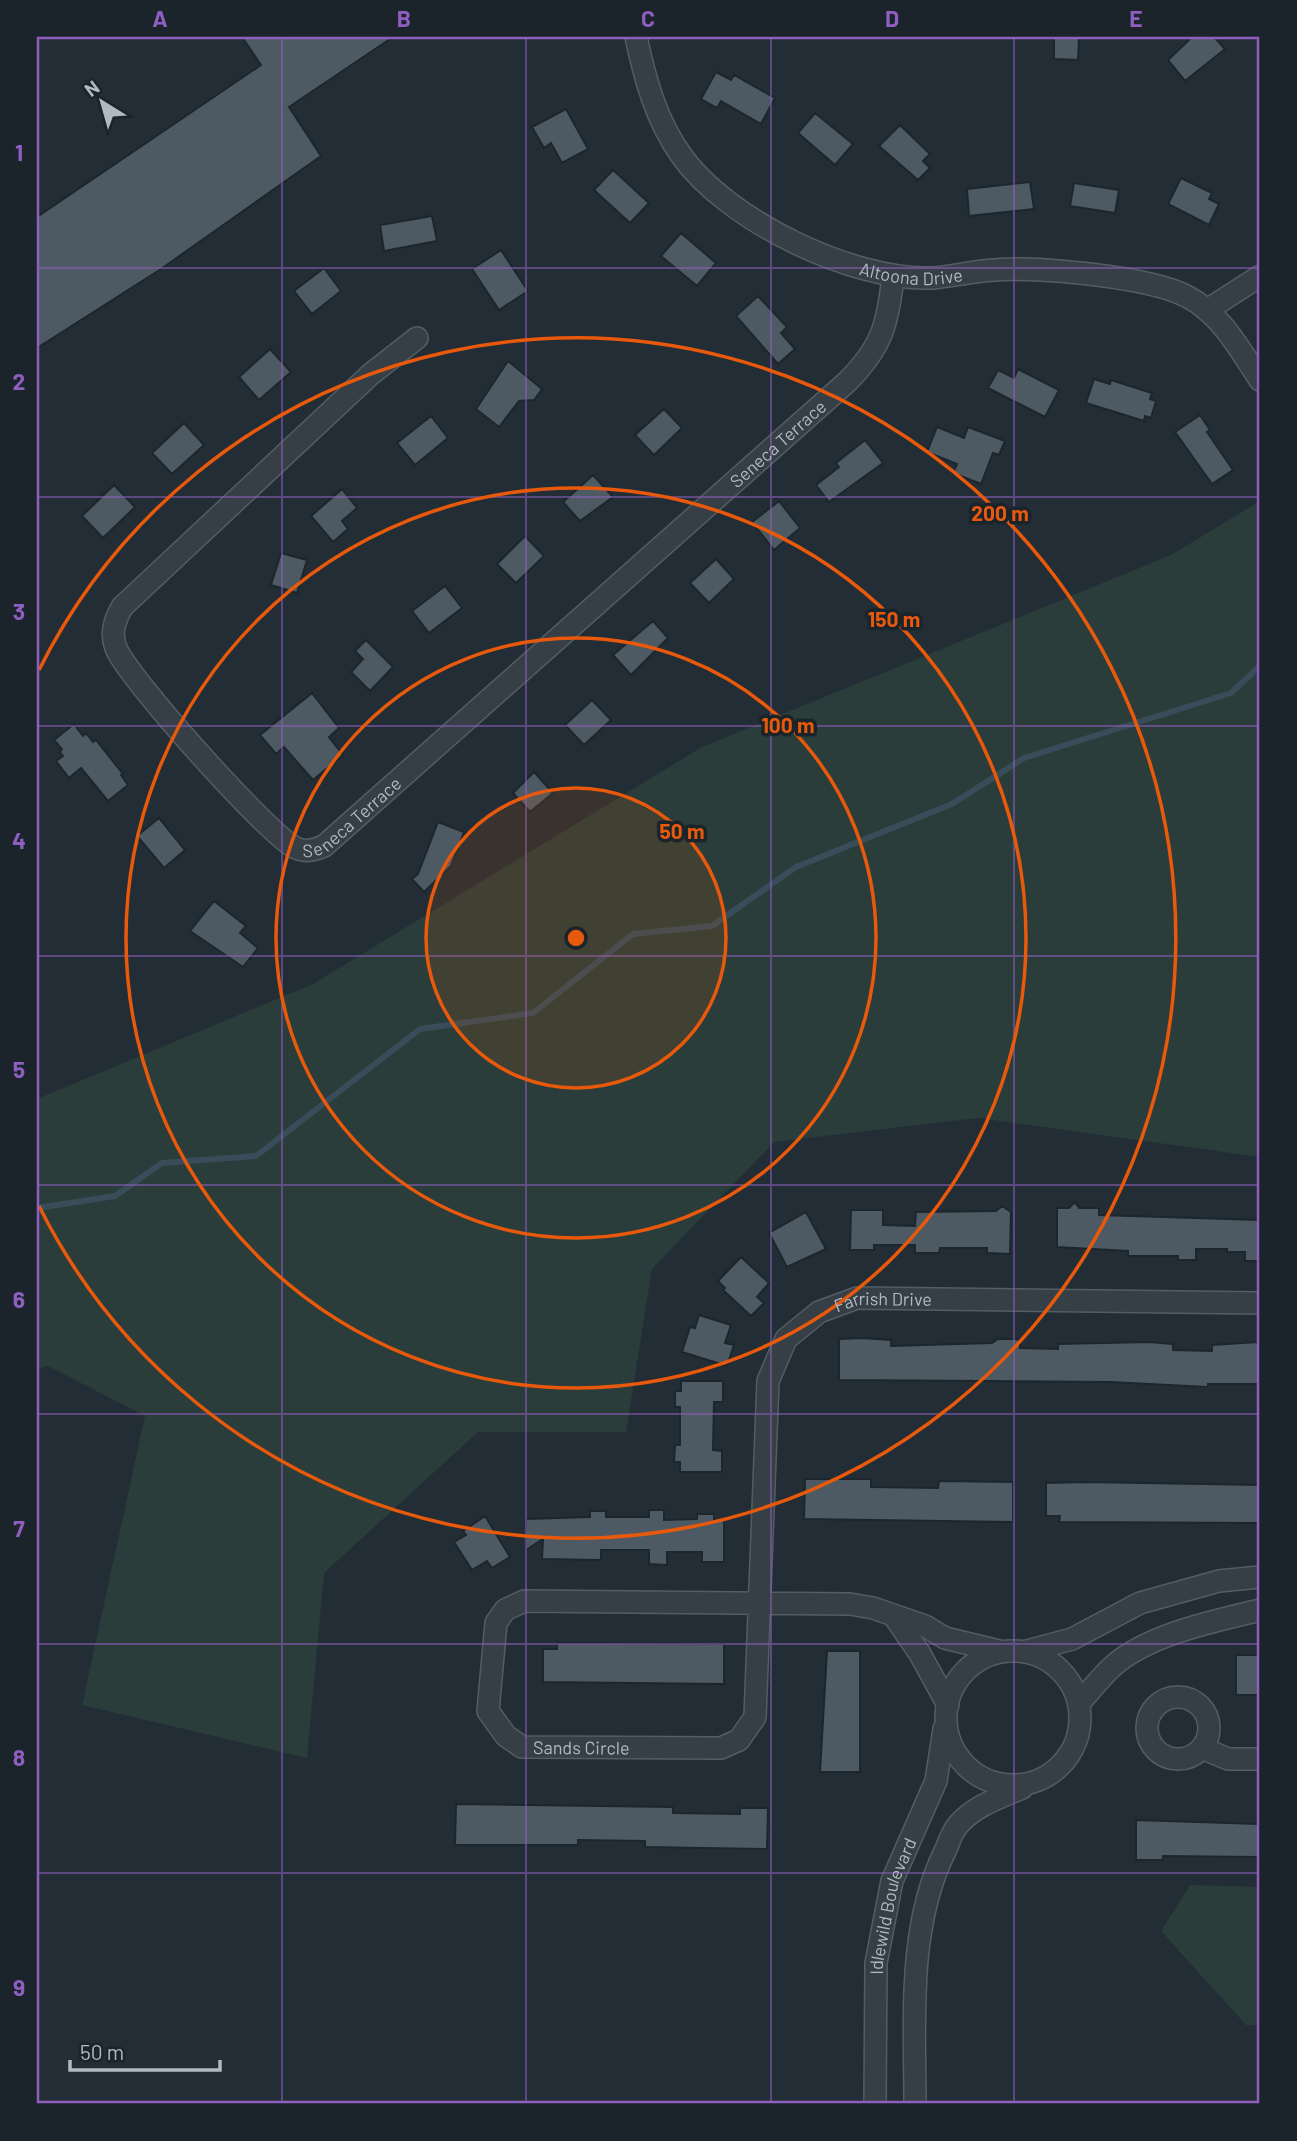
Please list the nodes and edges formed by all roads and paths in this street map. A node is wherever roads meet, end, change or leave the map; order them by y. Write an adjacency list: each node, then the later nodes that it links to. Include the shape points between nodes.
1 (636, 37): 2 (street, Altoona Drive, via 662,122 701,179 773,230 815,252)
2 (893, 276): 4 (street, Altoona Drive, via 933,278 996,269 1037,269 1166,288); 5 (street, Seneca Terrace, via 889,319 879,343 847,382 324,846 304,851 293,847 246,804 144,689 116,649 115,620 122,607 371,374)
3 (1260, 276): 4 (street)
4 (1207, 310): 6 (street, Altoona Drive)
5 (416, 338)
6 (1260, 380)
7 (1260, 1303): 9 (street, Farrish Drive, via 858,1298 819,1312 786,1339 768,1381)
8 (1260, 1577): 13 (street, via 1219,1581 1140,1602 1072,1639)
9 (758, 1605): 9 (street, Sands Circle, via 755,1717 739,1740 721,1748 522,1747 506,1736 488,1711 496,1623 505,1610 524,1601); 11 (street, Sands Circle, via 850,1604)
10 (1260, 1610): 14 (street, via 1203,1624 1139,1649 1114,1665)
11 (894, 1616): 12 (street, Sands Circle, via 945,1638); 15 (street, via 920,1654)
12 (999, 1651): 13 (street); 15 (street, via 978,1660 961,1675)
13 (1027, 1651): 14 (street, via 1059,1668)
14 (1080, 1702): 18 (street, via 1079,1733 1066,1760)
15 (946, 1711): 18 (street, via 953,1747 972,1772 1012,1786); 19 (street, Idlewild Boulevard, via 936,1782 892,1881 876,1963)
16 (1202, 1748): 17 (street, via 1228,1759)
17 (1260, 1759)
18 (1033, 1783): 20 (street, Idlewild Boulevard, via 977,1808 957,1826 935,1870 916,1984)
19 (875, 2104)
20 (915, 2104)

